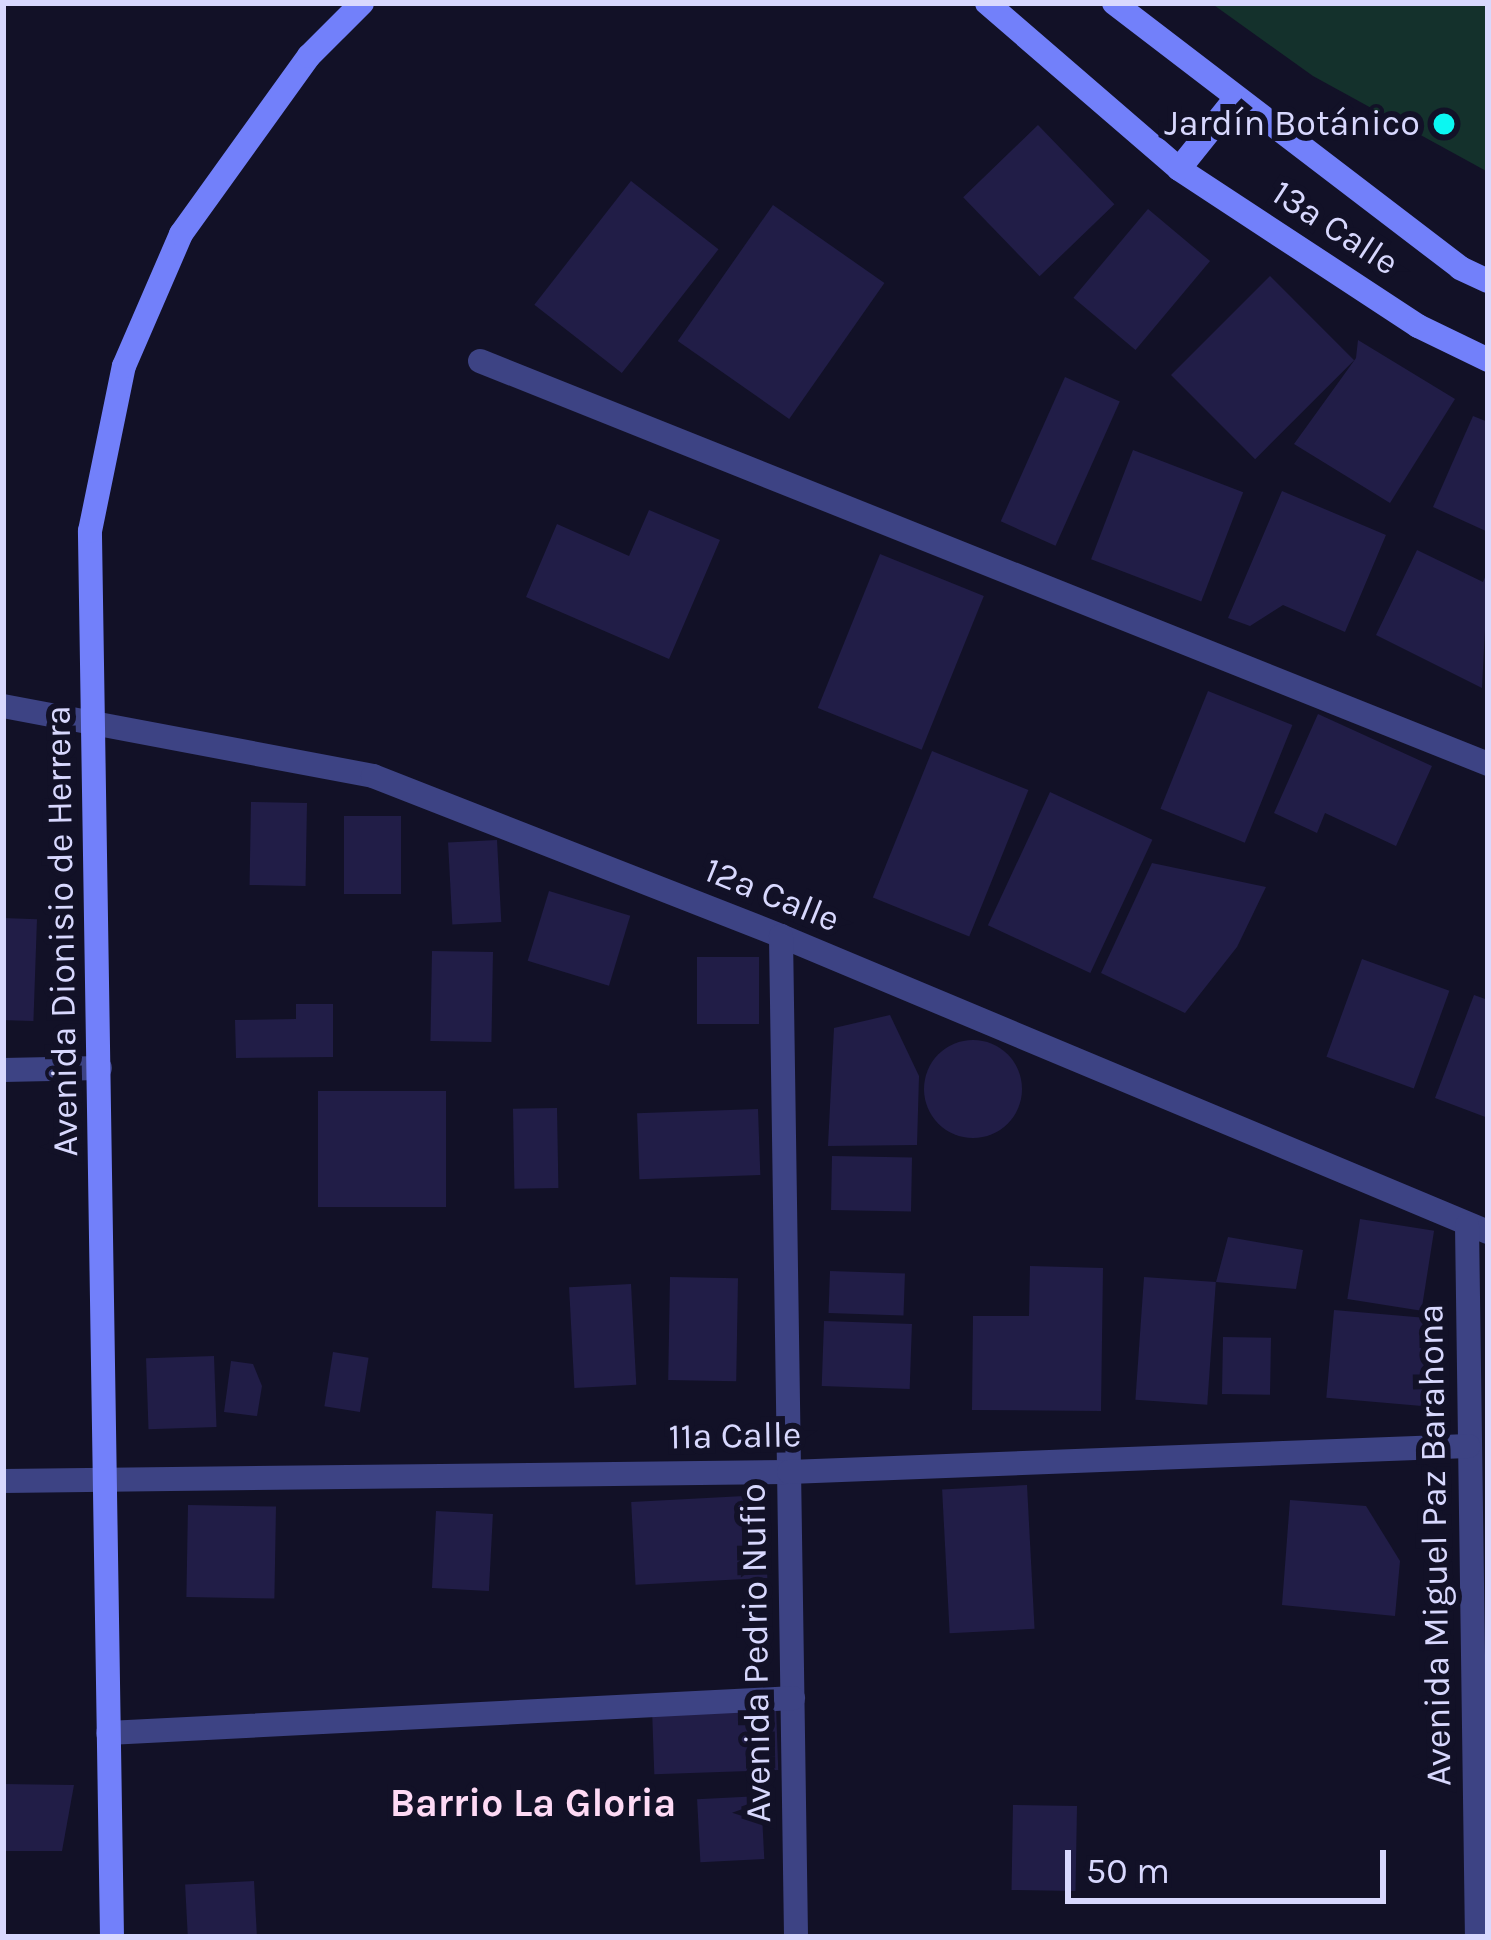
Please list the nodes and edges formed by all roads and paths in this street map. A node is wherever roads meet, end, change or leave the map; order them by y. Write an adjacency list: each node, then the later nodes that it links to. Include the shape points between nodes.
1 (362, 3): 10 (street, Avenida Dionisio de Herrera, via 309,56 181,234 124,366 90,531)
2 (987, 3): 5 (street, 13a Calle)
3 (1114, 3): 4 (street, 13a Calle)
4 (1235, 99): 5 (street); 6 (street, 13a Calle)
5 (1179, 169): 7 (street, 13a Calle, via 1418,326)
6 (1488, 281)
7 (1488, 359)
8 (480, 361): 11 (street)
9 (3, 706): 10 (street, 12a Calle)
10 (97, 718): 12 (street, 12a Calle, via 373,776); 13 (street, Avenida Dionisio de Herrera)
11 (1488, 764)
12 (781, 936): 15 (street, 12a Calle); 17 (street, Avenida Pedrio Nufio)
13 (100, 1068): 14 (street); 18 (street, Avenida Dionisio de Herrera)
14 (3, 1070)
15 (1478, 1228): 16 (street, Avenida Miguel Paz Barahona)
16 (1468, 1446): 17 (street, 11a Calle); 24 (street, Avenida Miguel Paz Barahona)
17 (789, 1472): 18 (street, 11a Calle); 20 (street, Avenida Pedrio Nufio)
18 (103, 1479): 19 (street, 11a Calle); 21 (street, Avenida Dionisio de Herrera)
19 (3, 1480)
20 (793, 1698): 21 (street); 23 (street, Avenida Pedrio Nufio)
21 (108, 1732): 22 (street, Avenida Dionisio de Herrera)
22 (112, 1937)
23 (796, 1937)
24 (1477, 1937)

